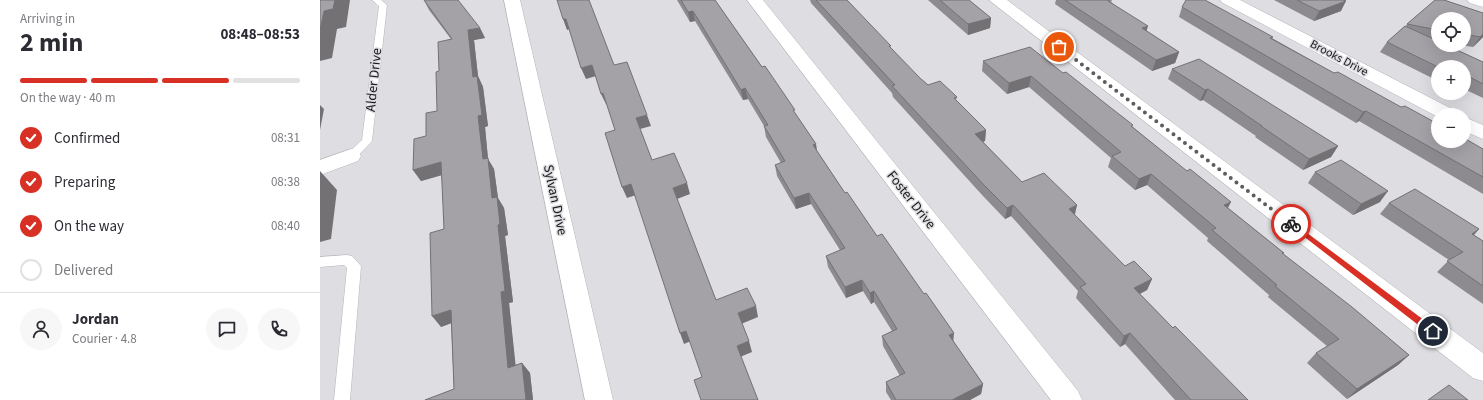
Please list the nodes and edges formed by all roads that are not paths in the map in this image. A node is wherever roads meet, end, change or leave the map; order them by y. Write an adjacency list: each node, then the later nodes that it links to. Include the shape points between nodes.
1 (376, 0): 11 (lane, Alder Drive, via 383,5 367,141)
2 (512, 0): 16 (street, Sylvan Drive)
3 (755, 0): 17 (street, Foster Drive)
4 (997, 0): 14 (street)
5 (1228, 0): 8 (street, Brooks Drive)
6 (1474, 0): 7 (street)
7 (1483, 2)
8 (1436, 108)
9 (1471, 127): 10 (street)
10 (1483, 133)
11 (351, 156): 12 (street)
12 (320, 168)
13 (320, 262): 15 (lane, via 347,260 354,266)
14 (1483, 369)
15 (342, 400)
16 (599, 400)
17 (1068, 400)

